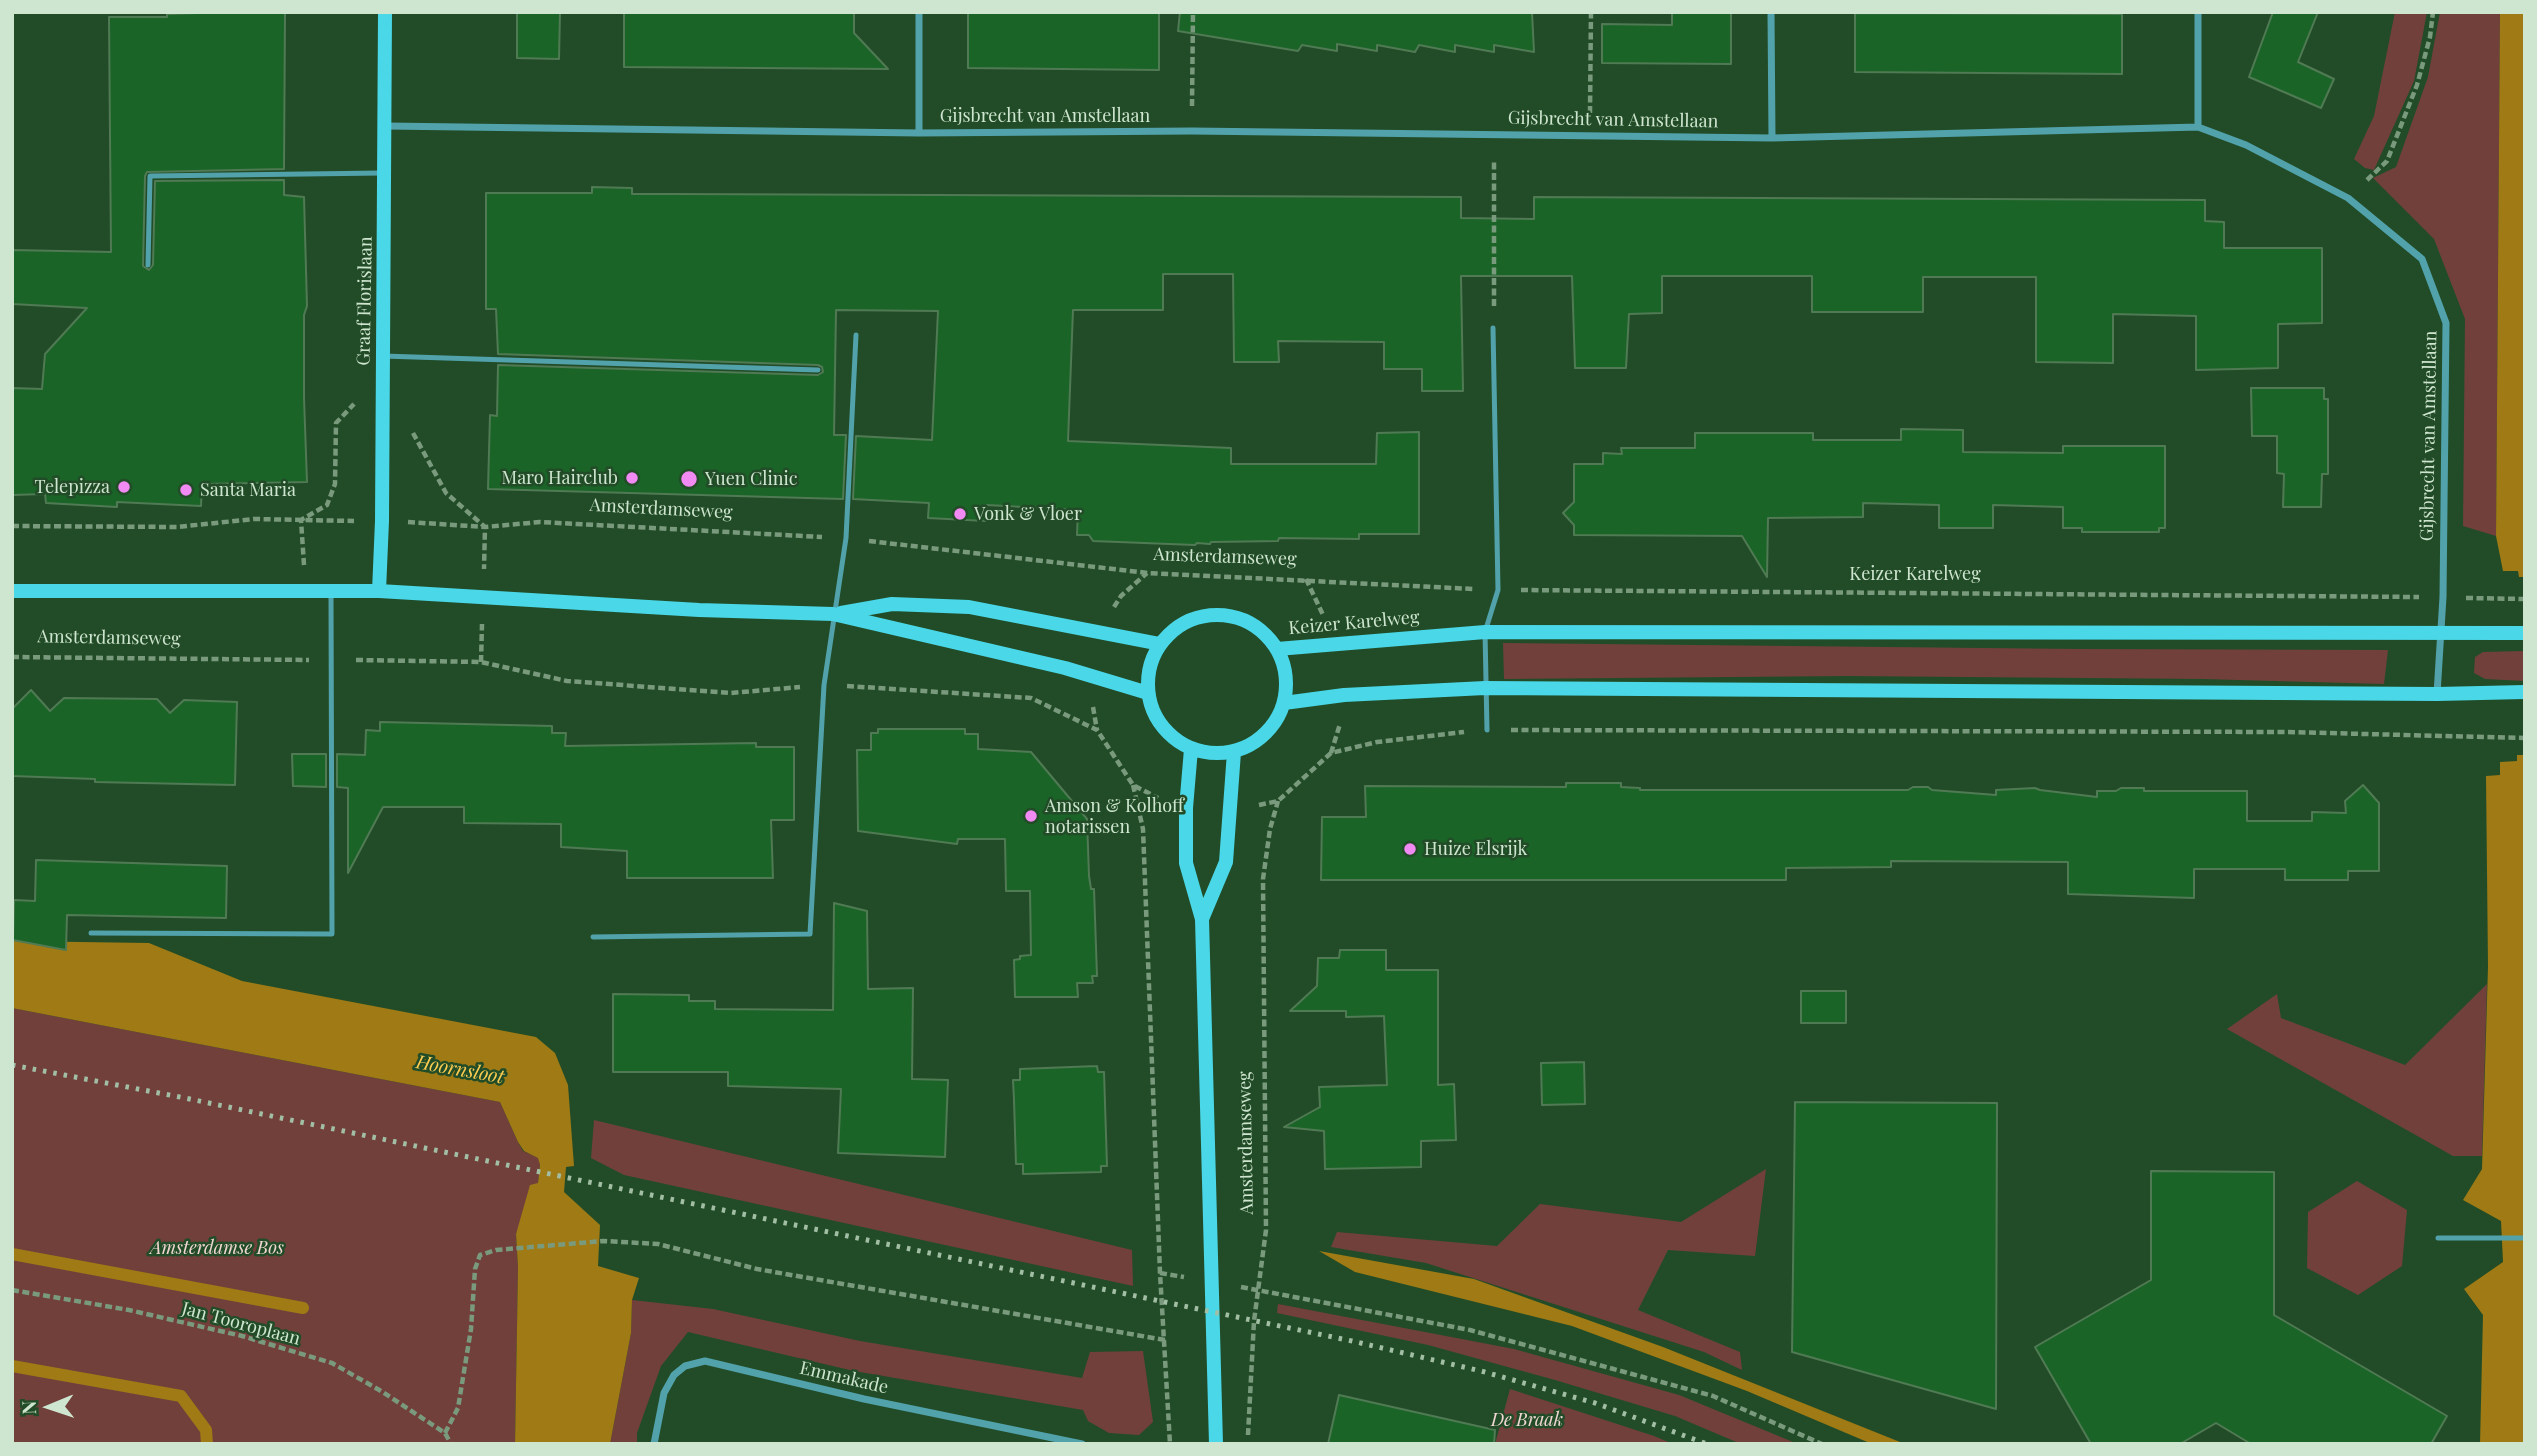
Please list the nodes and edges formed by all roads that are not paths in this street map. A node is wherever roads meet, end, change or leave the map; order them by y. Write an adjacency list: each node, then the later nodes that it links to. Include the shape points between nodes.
1 (385, 12): 5 (main road, Graaf Florislaan)
2 (919, 12): 7 (street)
3 (1771, 12): 8 (street)
4 (2198, 12): 6 (street)
5 (386, 126): 7 (street, Gijsbrecht van Amstellaan); 9 (main road, Graaf Florislaan)
6 (2198, 127): 8 (street, Gijsbrecht van Amstellaan); 21 (street, Gijsbrecht van Amstellaan, via 2246,145 2348,198 2422,259 2446,323)
7 (919, 133): 8 (street, Gijsbrecht van Amstellaan, via 1192,131)
8 (1772, 138)
9 (385, 173): 10 (lane, via 150,176); 13 (main road, Graaf Florislaan)
10 (148, 265)
11 (1493, 328): 19 (lane, via 1498,590)
12 (856, 335): 18 (lane, via 846,538)
13 (383, 356): 14 (lane); 17 (main road, Graaf Florislaan)
14 (818, 369)
15 (12, 591): 16 (main road)
16 (331, 591): 17 (main road); 33 (lane, via 332,934)
17 (379, 591): 18 (main road)
18 (833, 614): 22 (main road, via 891,604 969,607); 26 (main road, via 1065,668); 34 (lane, via 824,685 810,934)
19 (1485, 632): 21 (main road, Keizer Karelweg); 23 (main road, Keizer Karelweg); 24 (lane)
20 (2525, 633): 21 (main road, Keizer Karelweg)
21 (2441, 634): 27 (street)
22 (1160, 644): 23 (main road, via 1180,625 1206,616 1233,617 1258,628); 26 (main road, via 1150,667)
23 (1277, 649): 28 (main road, via 1286,675)
24 (1485, 688): 27 (main road); 28 (main road, via 1344,695); 29 (lane)
25 (2525, 692): 27 (main road)
26 (1148, 693): 30 (main road, via 1162,727)
27 (2437, 694)
28 (1284, 704): 31 (main road, via 1266,734)
29 (1487, 730)
30 (1191, 749): 31 (main road, via 1213,755); 32 (main road, Amsterdamseweg, via 1186,863)
31 (1234, 752): 32 (main road, Amsterdamseweg, via 1226,862)
32 (1202, 919): 39 (main road, Amsterdamseweg)
33 (91, 933)
34 (593, 937)
35 (2438, 1238): 36 (lane)
36 (2525, 1238)
37 (654, 1444): 38 (street, Emmakade, via 664,1393 674,1376 685,1366 705,1361)
38 (1082, 1444)
39 (1216, 1444)

